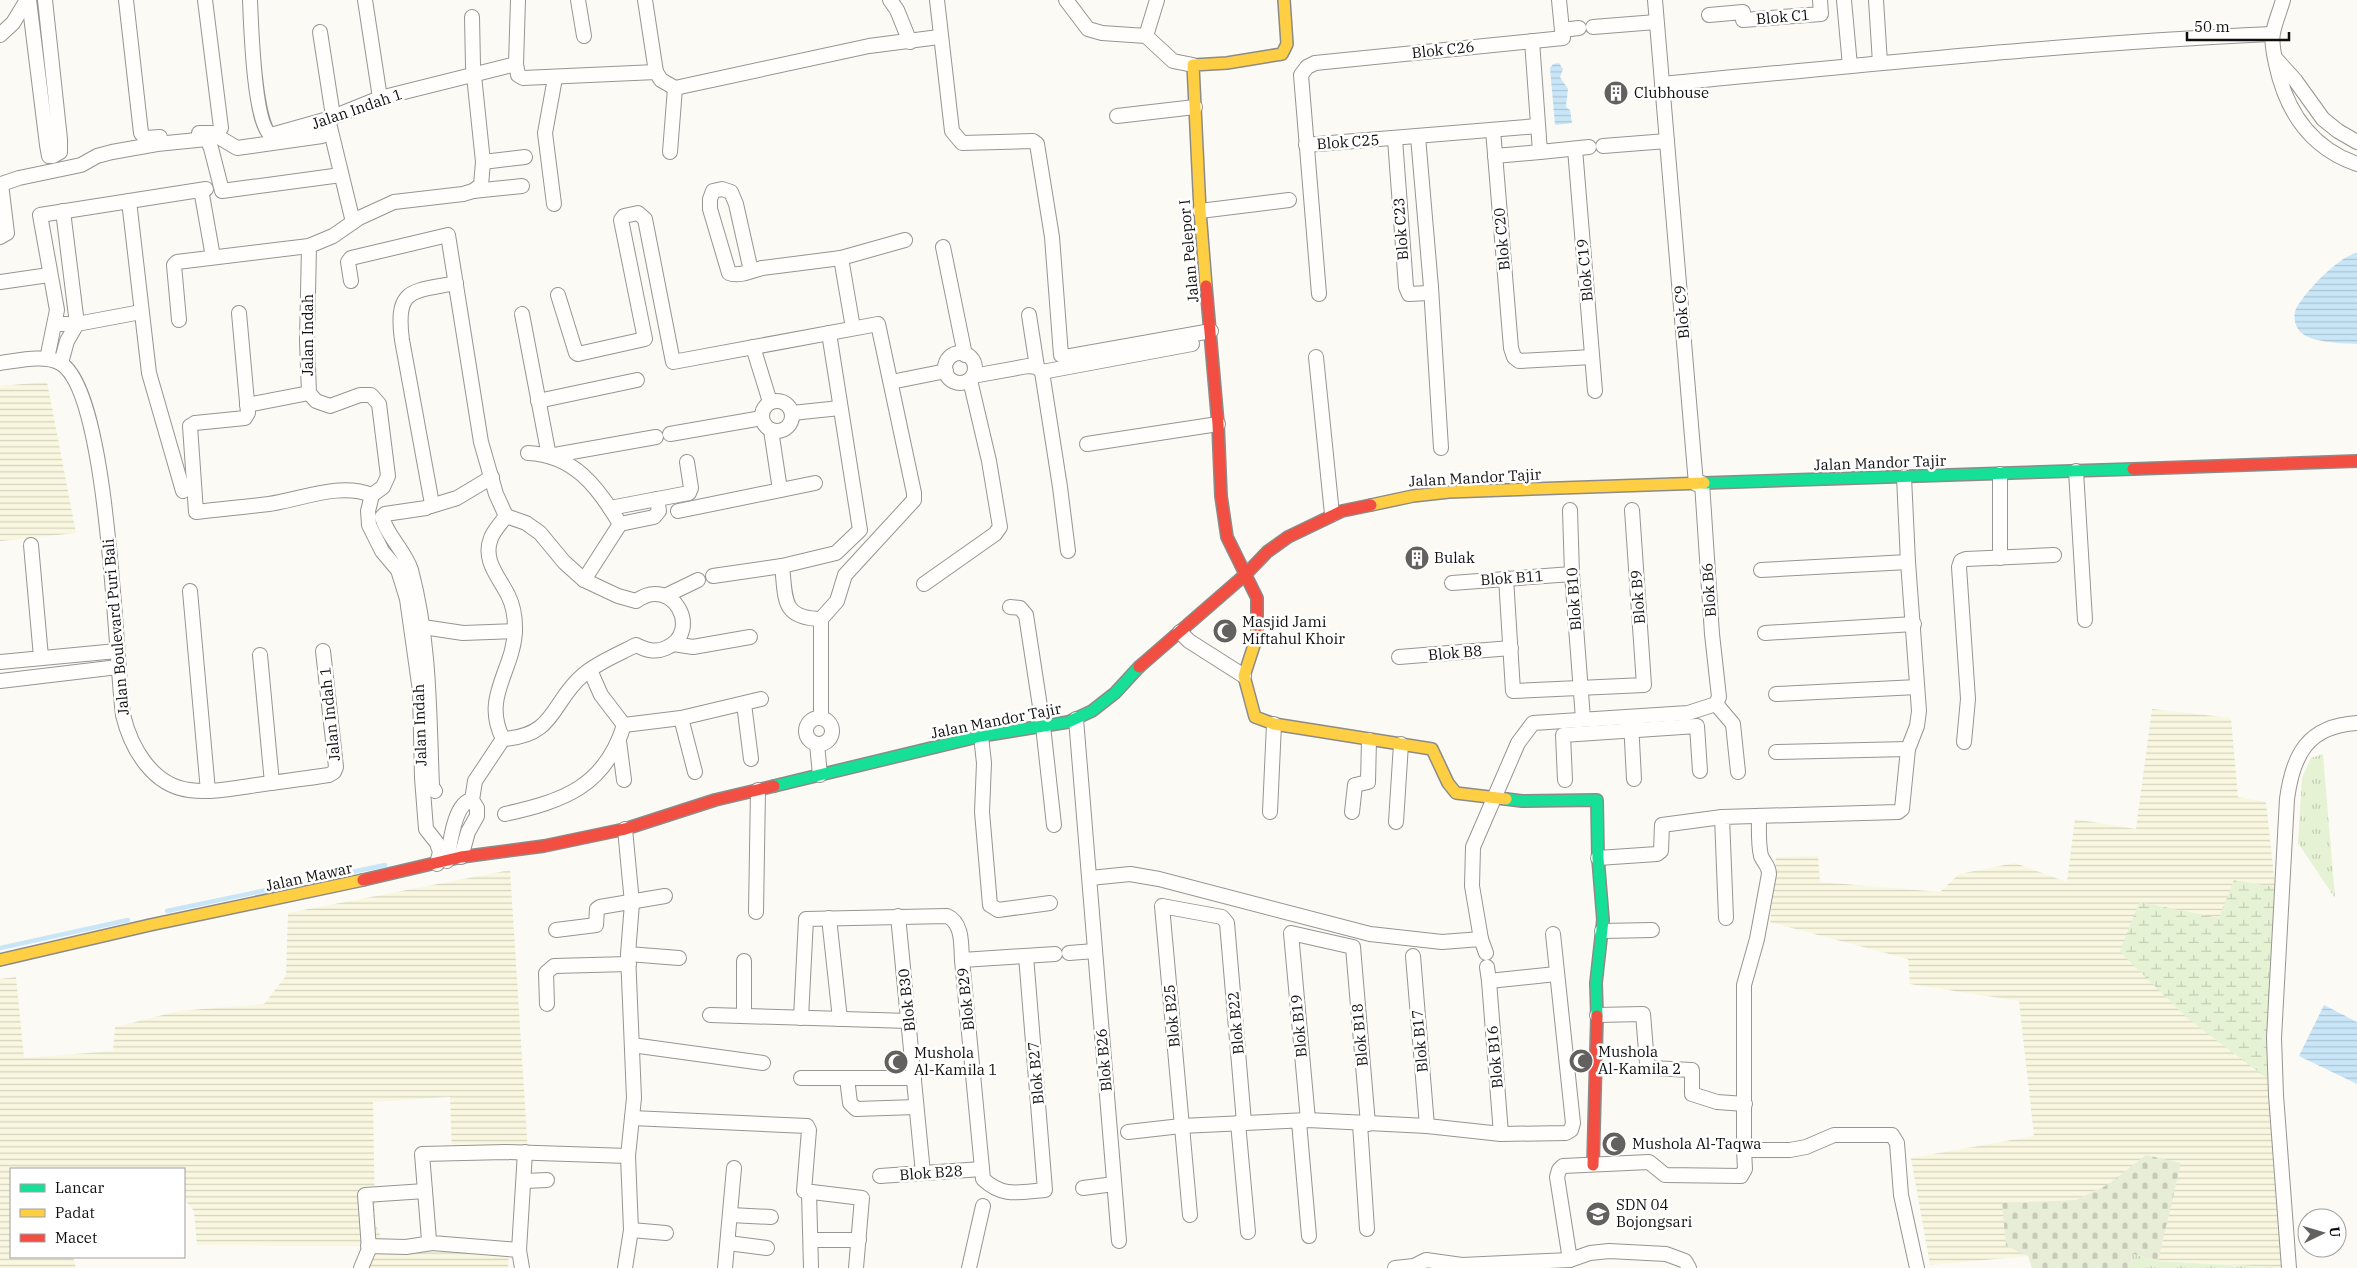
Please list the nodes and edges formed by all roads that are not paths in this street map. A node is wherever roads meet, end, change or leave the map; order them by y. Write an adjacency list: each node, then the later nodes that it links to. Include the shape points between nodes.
1 (28, 0): 2 (street, via 47,145 49,156 53,156 60,152 60,140); 28 (street, via 13,23)
2 (45, 0)
3 (126, 0): 51 (street, via 141,134 145,138 212,133 236,148)
4 (205, 0): 49 (street)
5 (250, 0): 47 (street, Jalan Indah 1, via 257,93 265,130 274,136)
6 (365, 0): 44 (street)
7 (518, 0): 36 (street)
8 (578, 0): 29 (street)
9 (645, 0): 39 (street)
10 (890, 0): 33 (street, via 898,10)
11 (937, 0): 31 (street)
12 (1066, 0): 30 (street, via 1088,29)
13 (1157, 0): 30 (street)
14 (1284, 0): 37 (street, via 1287,44 1282,54)
15 (1559, 0): 25 (street)
16 (1655, 0): 24 (street, Blok C9)
17 (1820, 0): 21 (street, Blok C1, via 1821,14 1743,20)
18 (1844, 0): 38 (street)
19 (1876, 0): 35 (street)
20 (2283, 0): 27 (street)
21 (1742, 6): 22 (street, Blok C1)
22 (1709, 15)
23 (472, 17): 40 (street)
24 (1656, 22): 25 (street); 42 (street, Blok C9)
25 (1562, 30): 32 (street, Blok C26, via 1563,38)
26 (320, 32): 47 (street)
27 (2272, 34): 34 (street); 35 (street)
28 (0, 35)
29 (584, 36)
30 (1146, 36): 37 (street, via 1173,61)
31 (939, 37): 33 (street); 95 (street, via 952,131 956,138 962,143 1032,141 1037,144 1052,237 1061,355)
32 (1532, 41): 48 (street); 56 (street, Blok C26, via 1316,63 1307,67 1302,75)
33 (910, 42): 43 (street, via 869,46)
34 (2275, 58): 55 (street, via 2323,119); 63 (street, via 2283,93 2296,117 2336,157)
35 (1880, 63): 38 (street)
36 (516, 64): 40 (street, Jalan Indah 1); 41 (street, via 518,75 523,78)
37 (1193, 65): 45 (street, Jalan Pelepor I)
38 (1850, 66): 42 (street)
39 (656, 72): 41 (street); 43 (street, via 661,80)
40 (474, 75): 44 (street, Jalan Indah 1); 62 (street)
41 (556, 78): 69 (street, via 545,134)
42 (1662, 84): 54 (street, Blok C9)
43 (675, 88): 58 (street)
44 (380, 98): 47 (street, Jalan Indah 1)
45 (1195, 107): 46 (street); 71 (street, Jalan Pelepor I)
46 (1118, 116)
47 (331, 117): 64 (street)
48 (1538, 126): 50 (street, Blok C25); 59 (street)
49 (221, 128)
50 (1493, 130): 52 (street, Blok C25); 60 (street, Blok C20)
51 (322, 136)
52 (1418, 137): 53 (street, Blok C25); 84 (street, Blok C23)
53 (1395, 139): 56 (street, Blok C25); 84 (street, Blok C23, via 1406,287 1409,294 1420,294 1428,293)
54 (1667, 141): 57 (street); 134 (street, Blok C9)
55 (2357, 142)
56 (1306, 145): 85 (street, Blok C25)
57 (1575, 149): 59 (street); 103 (street, Blok C19)
58 (670, 152)
59 (1540, 152): 60 (street)
60 (1495, 156): 103 (street, Blok C20, via 1514,357 1519,361)
61 (525, 157): 62 (street)
62 (483, 162): 66 (street, via 481,185)
63 (2357, 164)
64 (341, 175): 72 (street); 73 (street, via 222,191 207,139 157,144 98,156 81,165 1,184 7,233)
65 (522, 186): 66 (street)
66 (473, 191): 72 (street, via 394,202)
67 (1289, 200): 71 (street)
68 (129, 201): 70 (street); 77 (street, via 204,192); 87 (street)
69 (554, 204)
70 (63, 211): 80 (street, via 39,216); 93 (street)
71 (1200, 211): 95 (street, Jalan Pelepor I)
72 (353, 222): 75 (street, via 333,236)
73 (0, 236)
74 (905, 240): 78 (street)
75 (309, 246): 77 (street); 112 (street, Jalan Indah)
76 (943, 247): 101 (street)
77 (213, 257): 91 (street, via 180,261 174,265)
78 (841, 258): 79 (street); 94 (street)
79 (751, 271): 79 (street, via 731,192 713,191 710,209 728,273 735,275)
80 (49, 274): 82 (street); 92 (street, via 56,297)
81 (351, 281): 83 (street, via 348,262 351,258 446,234)
82 (0, 282)
83 (456, 283): 131 (street, via 482,442); 139 (street, via 410,293 400,310 407,373)
84 (1431, 287): 124 (street, Blok C23)
85 (1319, 294)
86 (558, 295): 98 (street, via 578,354)
87 (141, 312): 93 (street); 136 (street, via 149,373)
88 (239, 313): 115 (street)
89 (522, 314): 113 (street)
90 (1030, 315): 106 (street)
91 (179, 320)
92 (55, 324): 93 (street); 104 (street)
93 (77, 324): 104 (street)
94 (853, 328): 96 (street); 110 (street, via 878,324)
95 (1211, 331): 119 (street, Jalan Pelepor I)
96 (829, 333): 100 (street); 116 (street)
97 (667, 334): 98 (street); 98 (street, via 645,219 638,213 624,216 622,226); 100 (street, via 673,362)
98 (645, 339)
99 (1192, 344): 106 (street)
100 (752, 347): 114 (street)
101 (965, 354): 107 (street, via 951,357); 108 (street, via 975,366)
102 (1316, 357): 144 (street)
103 (1592, 357): 111 (street, Blok C19)
104 (54, 361): 105 (street); 177 (street, Jalan Boulevard Puri Bali, via 78,386 94,436 106,502)
105 (0, 363)
106 (1039, 369): 108 (street, via 1028,366); 148 (street)
107 (946, 371): 108 (street, via 955,382); 110 (street)
108 (971, 378): 163 (street, via 1000,527 995,534)
109 (638, 380): 113 (street)
110 (891, 382): 158 (street, via 914,500)
111 (1595, 390)
112 (309, 393): 115 (street); 137 (street, Jalan Indah, via 316,401 330,406 360,395 371,395 376,399 388,476 383,487)
113 (538, 401): 126 (street)
114 (770, 402): 117 (street, via 784,402); 118 (street, via 762,412)
115 (247, 405): 137 (street, via 245,418 190,426 196,512 271,504 339,490 361,490)
116 (840, 408): 117 (street); 149 (street, via 860,526 858,533)
117 (792, 413): 120 (street, via 787,428)
118 (762, 418): 120 (street); 121 (street)
119 (1218, 424): 123 (street); 155 (street, Jalan Pelepor I, via 1221,496 1227,537)
120 (771, 430): 135 (street)
121 (670, 434)
122 (656, 437): 126 (street)
123 (1087, 444)
124 (1441, 448)
125 (528, 453): 126 (street)
126 (549, 456): 140 (street, via 588,477)
127 (2357, 461): 129 (street, Jalan Mandor Tajir)
128 (687, 462): 138 (street, via 690,492)
129 (2076, 471): 130 (street, Jalan Mandor Tajir); 168 (street)
130 (2000, 474): 132 (street, Jalan Mandor Tajir); 151 (street)
131 (492, 477): 139 (street, via 457,498); 145 (street)
132 (1904, 477): 134 (street, Jalan Mandor Tajir); 152 (street)
133 (815, 483): 135 (street)
134 (1699, 483): 144 (street, Jalan Mandor Tajir, via 1449,492 1389,500); 191 (street, Blok B6)
135 (780, 490): 143 (street)
136 (183, 491)
137 (372, 494): 233 (street, Jalan Indah, via 369,525 382,551 398,570 407,599 420,692 426,829)
138 (657, 500): 140 (street); 146 (street, via 659,511 654,517)
139 (431, 506): 170 (street, via 382,517 410,568)
140 (610, 508): 146 (street)
141 (1570, 510): 156 (street, Blok B10)
142 (1632, 510): 188 (street, Blok B9, via 1644,685)
143 (678, 511)
144 (1332, 514): 155 (street, Jalan Mandor Tajir, via 1288,536)
145 (506, 516): 160 (street, via 526,523 540,533); 171 (street, via 491,538 489,552 491,565 512,606)
146 (620, 524): 160 (street)
147 (31, 545): 180 (street)
148 (1068, 551)
149 (836, 553): 153 (street); 158 (street)
150 (2054, 555): 151 (street)
151 (2000, 558): 206 (street, via 1966,559 1959,567 1968,699)
152 (1908, 562): 154 (street); 169 (street)
153 (782, 566): 157 (street); 167 (street, via 786,602 794,613 804,619)
154 (1761, 570)
155 (1246, 574): 172 (street, Jalan Mandor Tajir); 185 (street, Jalan Pelepor I, via 1257,598 1258,636)
156 (1572, 574): 159 (street, Blok B11); 188 (street, Blok B10)
157 (713, 576)
158 (845, 576): 167 (street, via 837,601)
159 (1506, 578): 162 (street, Blok B11); 176 (street)
160 (584, 580): 165 (street, via 636,601 652,594)
161 (698, 580): 165 (street)
162 (1452, 583)
163 (924, 584)
164 (190, 591): 221 (street)
165 (665, 596): 175 (street, via 679,607 683,619 681,632)
166 (1010, 608): 200 (street, via 1020,608 1026,615)
167 (821, 619): 215 (street, via 821,717 831,726 832,735 826,742 817,744)
168 (2085, 620)
169 (1914, 624): 173 (street); 187 (street)
170 (423, 627): 171 (street, via 463,632); 222 (street, via 430,693 432,786)
171 (515, 630): 203 (street, via 514,646 496,700 497,726)
172 (1180, 632): 185 (street); 195 (street, Jalan Mandor Tajir, via 1115,693)
173 (1765, 633)
174 (750, 637): 175 (street, via 693,647)
175 (673, 644): 184 (street, via 656,651 636,644)
176 (1510, 648): 181 (street, Blok B8); 188 (street, via 1513,690)
177 (117, 650): 180 (street); 183 (street, Jalan Boulevard Puri Bali)
178 (323, 650): 214 (street, Jalan Indah 1, via 336,767)
179 (260, 655): 219 (street)
180 (41, 657): 182 (street)
181 (1399, 657)
182 (0, 662)
183 (118, 667): 186 (street); 221 (street, Jalan Boulevard Puri Bali, via 128,736 139,756 154,773 180,788)
184 (590, 670): 199 (street, via 601,695); 203 (street, via 578,680 552,717 539,729 516,738)
185 (1244, 676): 198 (street, via 1255,717)
186 (0, 681)
187 (1917, 687): 189 (street); 208 (street, via 1917,726)
188 (1581, 688): 196 (street, Blok B10)
189 (1776, 694)
190 (761, 699): 192 (street)
191 (1717, 700): 193 (street, via 1688,713); 213 (street, via 1733,724)
192 (744, 704): 194 (street); 210 (street)
193 (1631, 716): 196 (street); 201 (street)
194 (681, 718): 199 (street); 212 (street)
195 (1076, 719): 200 (street, Jalan Mandor Tajir); 234 (street, Blok B26)
196 (1583, 719): 223 (street, Blok B16, via 1532,723 1518,743)
197 (2357, 722): 326 (street, via 2319,732 2294,762 2290,778 2274,1038)
198 (1274, 724): 204 (street); 224 (street)
199 (624, 725): 205 (street)
200 (1043, 726): 202 (street, Jalan Mandor Tajir); 230 (street)
201 (1632, 730): 211 (street, via 1696,726); 216 (street); 218 (street, via 1563,735)
202 (981, 736): 215 (street, Jalan Mandor Tajir); 237 (street, via 984,763 982,812 990,905 998,910)
203 (503, 739): 233 (street, via 475,781 472,800 477,816)
204 (1368, 740): 207 (street); 225 (street, via 1368,782 1355,785)
205 (619, 742): 217 (street); 226 (street, via 600,772 580,789 545,804)
206 (1964, 742)
207 (1401, 744): 223 (street, via 1432,749 1440,758 1450,788 1456,793); 229 (street)
208 (1908, 749): 209 (street); 227 (street, via 1904,805 1898,812)
209 (1776, 752)
210 (750, 759)
211 (1700, 771)
212 (695, 772)
213 (1738, 772)
214 (329, 775): 219 (street, Jalan Boulevard Puri Bali)
215 (820, 775): 220 (street, Jalan Mandor Tajir)
216 (1634, 779)
217 (624, 780)
218 (1565, 780)
219 (272, 783): 221 (street, Jalan Boulevard Puri Bali)
220 (758, 790): 231 (street, Jalan Mandor Tajir); 239 (street)
221 (208, 791)
222 (435, 791)
223 (1496, 799): 232 (street, via 1597,800); 248 (street, Blok B16, via 1473,847 1472,886)
224 (1270, 812)
225 (1352, 812)
226 (505, 814)
227 (1759, 816): 228 (street); 273 (street, via 1758,838 1769,874 1744,985)
228 (1722, 817): 232 (street, via 1662,825 1661,851 1657,854); 242 (street)
229 (1396, 822)
230 (1054, 825)
231 (625, 829): 233 (street, Jalan Mawar, via 544,846); 236 (street)
232 (1598, 858): 245 (street)
233 (448, 860): 256 (street, Jalan Mawar)
234 (1090, 878): 248 (street, via 1130,874 1158,879 1370,934 1442,942); 249 (street, Blok B26)
235 (665, 896): 236 (street)
236 (632, 903): 243 (street, via 600,907 596,925); 255 (street)
237 (1050, 903)
238 (1162, 906): 277 (street, Blok B22, via 1222,917 1227,923); 279 (street, Blok B25)
239 (756, 912)
240 (898, 916): 241 (street); 257 (street, Blok B29, via 947,916 954,919 958,926); 267 (street, Blok B30)
241 (829, 918): 265 (street, via 806,919); 266 (street)
242 (1726, 918)
243 (556, 930)
244 (1652, 930): 245 (street)
245 (1602, 931): 263 (street, via 1597,974)
246 (1291, 932): 276 (street, Blok B19); 278 (street, Blok B18, via 1353,947)
247 (1553, 934): 260 (street)
248 (1481, 939): 259 (street, Blok B16)
249 (1095, 951): 250 (street); 293 (street, Blok B26)
250 (1069, 953)
251 (1055, 954): 252 (street)
252 (1026, 956): 257 (street); 288 (street, Blok B27, via 1046,1190 1004,1193 983,1179)
253 (1413, 956): 280 (street, Blok B17)
254 (679, 958): 255 (street)
255 (629, 959): 261 (street, via 554,966 546,973); 268 (street)
256 (0, 960)
257 (962, 960): 288 (street, Blok B29)
258 (744, 962): 264 (street)
259 (1487, 967): 260 (street); 282 (street, Blok B16)
260 (1556, 974): 282 (street, via 1571,1130 1566,1133)
261 (547, 1004)
262 (710, 1015): 264 (street)
263 (1598, 1015): 273 (street, via 1643,1014 1650,1068 1690,1070 1694,1072 1692,1094 1717,1102); 286 (street)
264 (744, 1016): 265 (street)
265 (801, 1018): 266 (street)
266 (840, 1019): 267 (street)
267 (909, 1021): 272 (street, Blok B30)
268 (632, 1045): 269 (street); 275 (street)
269 (763, 1063)
270 (801, 1078): 271 (street)
271 (847, 1078): 272 (street); 274 (street, via 850,1103 856,1109)
272 (914, 1078): 274 (street, Blok B30)
273 (1746, 1104): 283 (street)
274 (916, 1106): 289 (street, Blok B30)
275 (632, 1118): 285 (street); 296 (street, via 806,1126 809,1130 803,1184 804,1190)
276 (1303, 1121): 277 (street); 278 (street); 305 (street, Blok B19)
277 (1241, 1122): 279 (street); 303 (street, Blok B22)
278 (1364, 1124): 280 (street); 301 (street, Blok B18)
279 (1182, 1126): 281 (street); 299 (street, Blok B25)
280 (1427, 1126): 282 (street)
281 (1128, 1132)
282 (1501, 1134)
283 (1744, 1150): 286 (street, via 1744,1172 1741,1176 1665,1175 1649,1162); 325 (street, via 1790,1150 1834,1135 1892,1135 1897,1144 1901,1195)
284 (524, 1152): 285 (street); 292 (street); 295 (street, via 422,1154)
285 (628, 1156): 302 (street)
286 (1593, 1165): 314 (street, via 1563,1166 1557,1177)
287 (734, 1168): 298 (street)
288 (982, 1170): 289 (street, Blok B28)
289 (923, 1173): 290 (street, Blok B28)
290 (880, 1176)
291 (547, 1180): 292 (street)
292 (525, 1181): 313 (street)
293 (1114, 1184): 294 (street); 308 (street, Blok B26)
294 (1083, 1188)
295 (424, 1191): 309 (street, via 428,1236); 311 (street, via 365,1195)
296 (809, 1192): 306 (street); 307 (street, via 862,1198)
297 (983, 1206): 322 (street)
298 (730, 1215): 300 (street); 310 (street)
299 (1190, 1215)
300 (771, 1217)
301 (1367, 1229)
302 (631, 1230): 304 (street); 318 (street)
303 (1248, 1232)
304 (666, 1233)
305 (1309, 1236)
306 (811, 1240): 307 (street); 320 (street)
307 (859, 1240): 321 (street)
308 (1119, 1241)
309 (432, 1243): 311 (street, via 406,1247); 313 (street)
310 (728, 1243): 312 (street); 319 (street)
311 (368, 1246): 316 (street)
312 (767, 1248)
313 (519, 1250): 317 (street)
314 (1570, 1260): 315 (street); 324 (street, via 1590,1253 1666,1254 1686,1261)
315 (1501, 1265): 323 (street, via 1462,1266 1426,1260 1414,1266)
316 (361, 1268)
317 (522, 1268)
318 (625, 1268)
319 (725, 1268)
320 (811, 1268)
321 (856, 1268)
322 (969, 1268)
323 (1395, 1268)
324 (1689, 1268)
325 (1917, 1268)
326 (2289, 1268)

